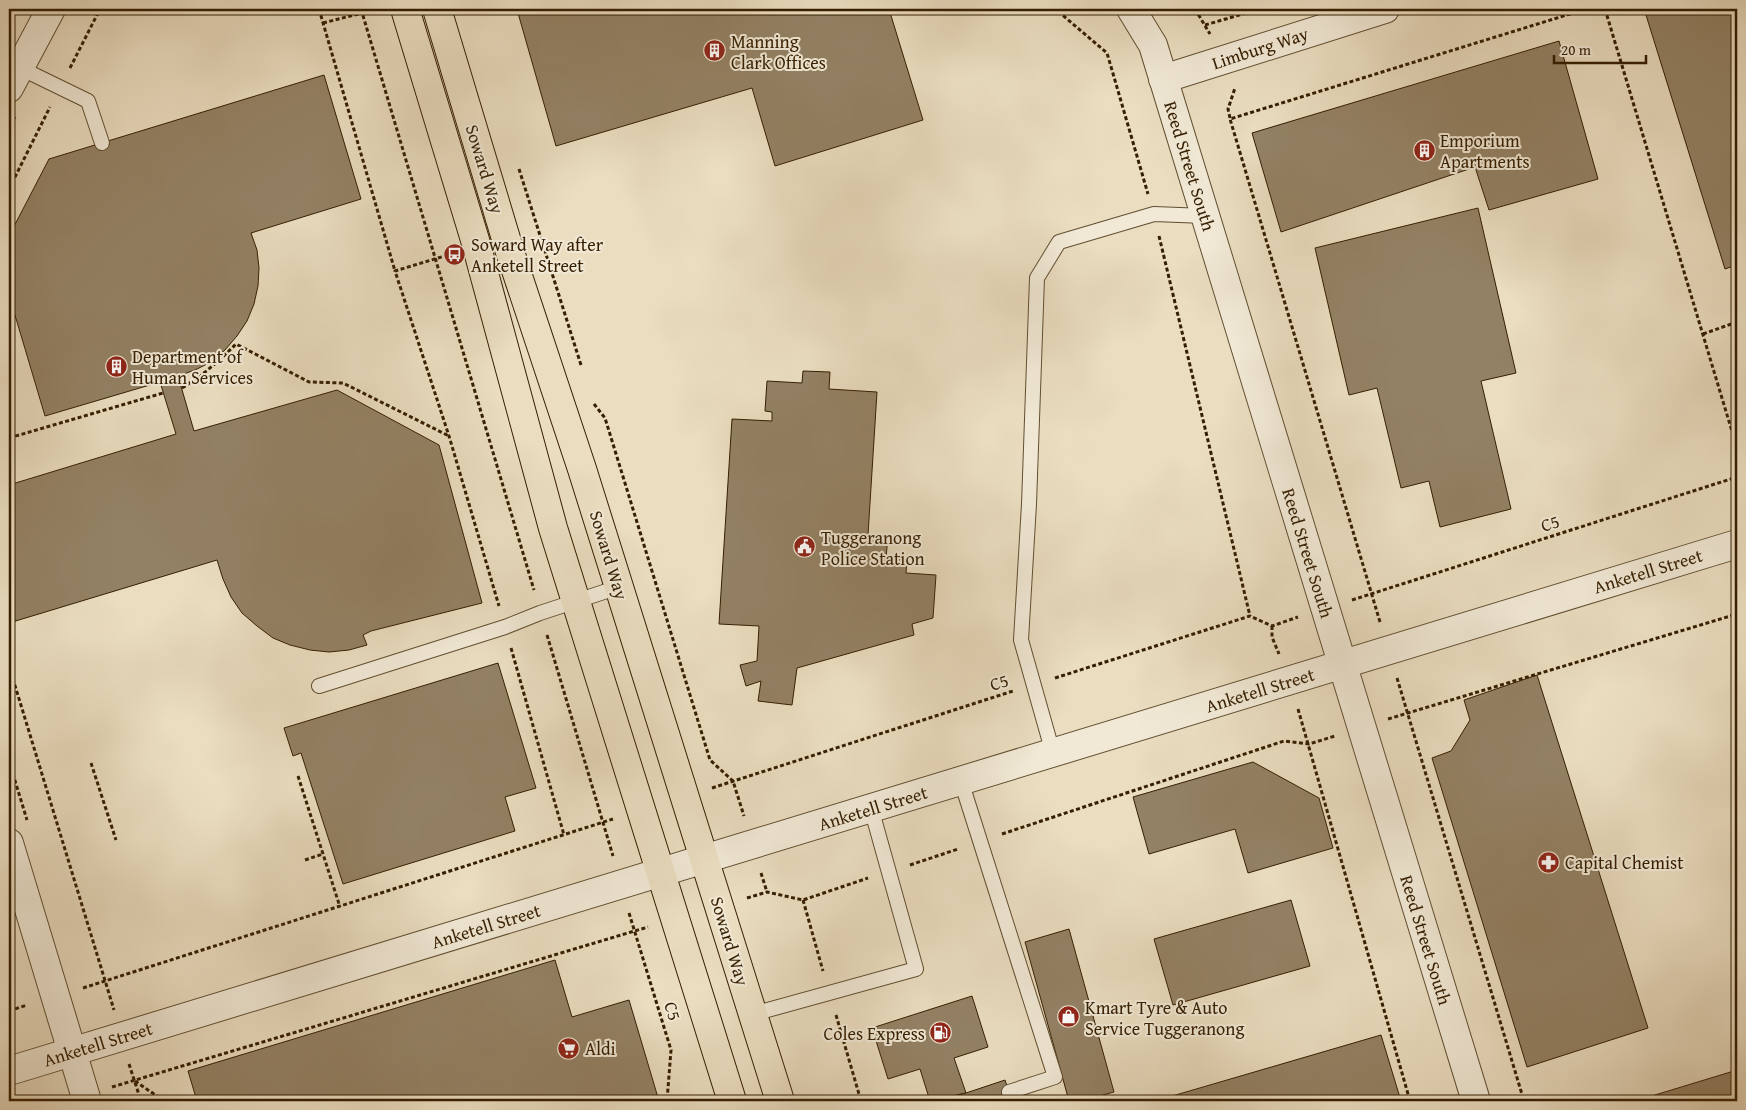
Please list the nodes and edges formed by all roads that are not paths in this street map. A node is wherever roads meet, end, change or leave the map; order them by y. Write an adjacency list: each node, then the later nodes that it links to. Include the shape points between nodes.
1 (51, 9): 7 (street)
2 (405, 9): 13 (main road, Soward Way, via 477,248)
3 (437, 9): 12 (main road, Soward Way, via 507,240)
4 (1131, 9): 8 (street, Reed Street South, via 1153,45)
5 (1385, 9): 6 (street, Limburg Way)
6 (1341, 16): 8 (street, Limburg Way)
7 (12, 73): 9 (lane, via 88,101)
8 (1163, 79): 10 (street, Reed Street South)
9 (102, 142)
10 (1205, 216): 14 (street, Reed Street South); 16 (lane, via 1154,214 1059,242 1036,278 1021,640)
11 (1737, 544): 14 (street, Anketell Street)
12 (619, 587): 13 (lane); 20 (main road, Soward Way)
13 (575, 601): 15 (lane, via 505,627); 21 (main road, Soward Way)
14 (1342, 665): 16 (street, Anketell Street); 29 (street, Reed Street South)
15 (319, 686)
16 (1053, 752): 17 (street, Anketell Street)
17 (961, 781): 18 (street, Anketell Street); 25 (lane, via 1055,1077)
18 (871, 808): 20 (street, Anketell Street); 22 (lane, via 916,969)
19 (9, 843): 23 (street)
20 (704, 859): 21 (street, Anketell Street); 22 (main road, Soward Way)
21 (660, 872): 23 (street, Anketell Street); 27 (main road, Soward Way)
22 (753, 1014): 28 (main road, Soward Way)
23 (72, 1052): 24 (street, Anketell Street); 26 (street)
24 (9, 1071)
25 (1009, 1092)
26 (87, 1101)
27 (732, 1101)
28 (780, 1101)
29 (1476, 1101)

